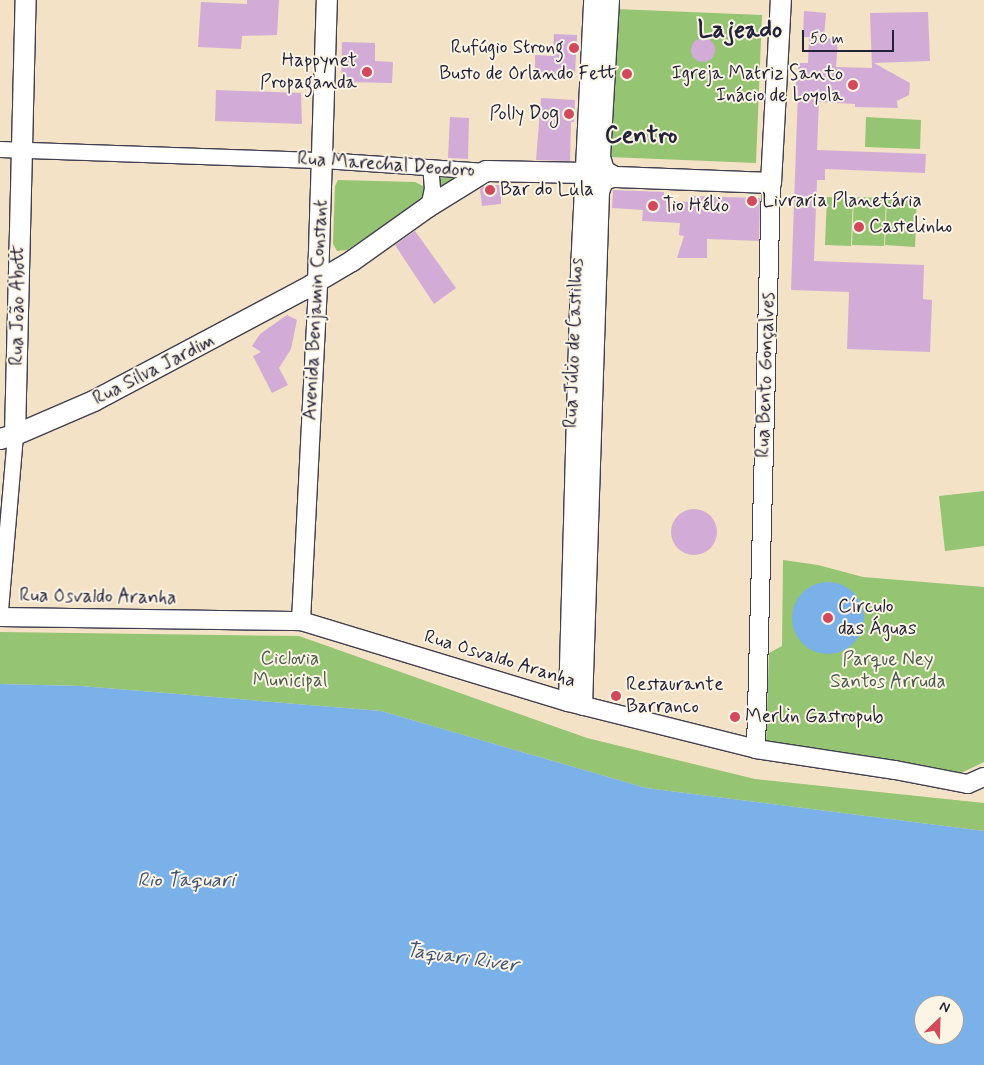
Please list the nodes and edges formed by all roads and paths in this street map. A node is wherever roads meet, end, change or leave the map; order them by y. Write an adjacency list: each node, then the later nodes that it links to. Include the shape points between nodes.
1 (26, 0): 7 (main road, Rua João Abott)
2 (327, 0): 8 (main road, Avenida Benjamin Constant)
3 (593, 0): 11 (street, Rua Júlio de Castilhos)
4 (610, 0): 12 (street, via 601,157 605,170)
5 (781, 0): 13 (main road, Rua Bento Gonçalves)
6 (0, 149): 7 (street, Rua Marechal Deodoro)
7 (21, 150): 8 (street, Rua Marechal Deodoro); 19 (main road, Rua João Abott)
8 (322, 160): 9 (street, Rua Marechal Deodoro); 16 (main road, Avenida Benjamin Constant)
9 (430, 167): 10 (street, Rua Marechal Deodoro); 14 (street, via 432,188)
10 (486, 171): 11 (main road, Rua Marechal Deodoro); 14 (main road, Rua Silva Jardim)
11 (585, 173): 12 (main road, Rua Marechal Deodoro); 17 (street, Rua Júlio de Castilhos)
12 (616, 177): 13 (main road, Rua Marechal Deodoro); 17 (street, Rua Júlio de Castilhos, via 609,178 601,186)
13 (771, 183): 24 (street, Rua Bento Gonçalves)
14 (428, 208): 15 (main road, Rua Silva Jardim)
15 (352, 261): 16 (main road); 18 (main road, Rua Silva Jardim)
16 (320, 262): 18 (main road)
17 (589, 270): 23 (street, Rua Júlio de Castilhos)
18 (311, 286): 19 (main road, Rua Silva Jardim, via 94,401); 22 (street, Avenida Benjamin Constant)
19 (7, 437): 20 (street, Rua João Abott)
20 (0, 610)
21 (0, 617): 22 (street, Rua Osvaldo Aranha)
22 (301, 621): 23 (street, Rua Osvaldo Aranha)
23 (576, 704): 24 (street, Rua Osvaldo Aranha)
24 (756, 749): 26 (street, Rua Osvaldo Aranha)
25 (984, 776): 26 (street)
26 (976, 785)

